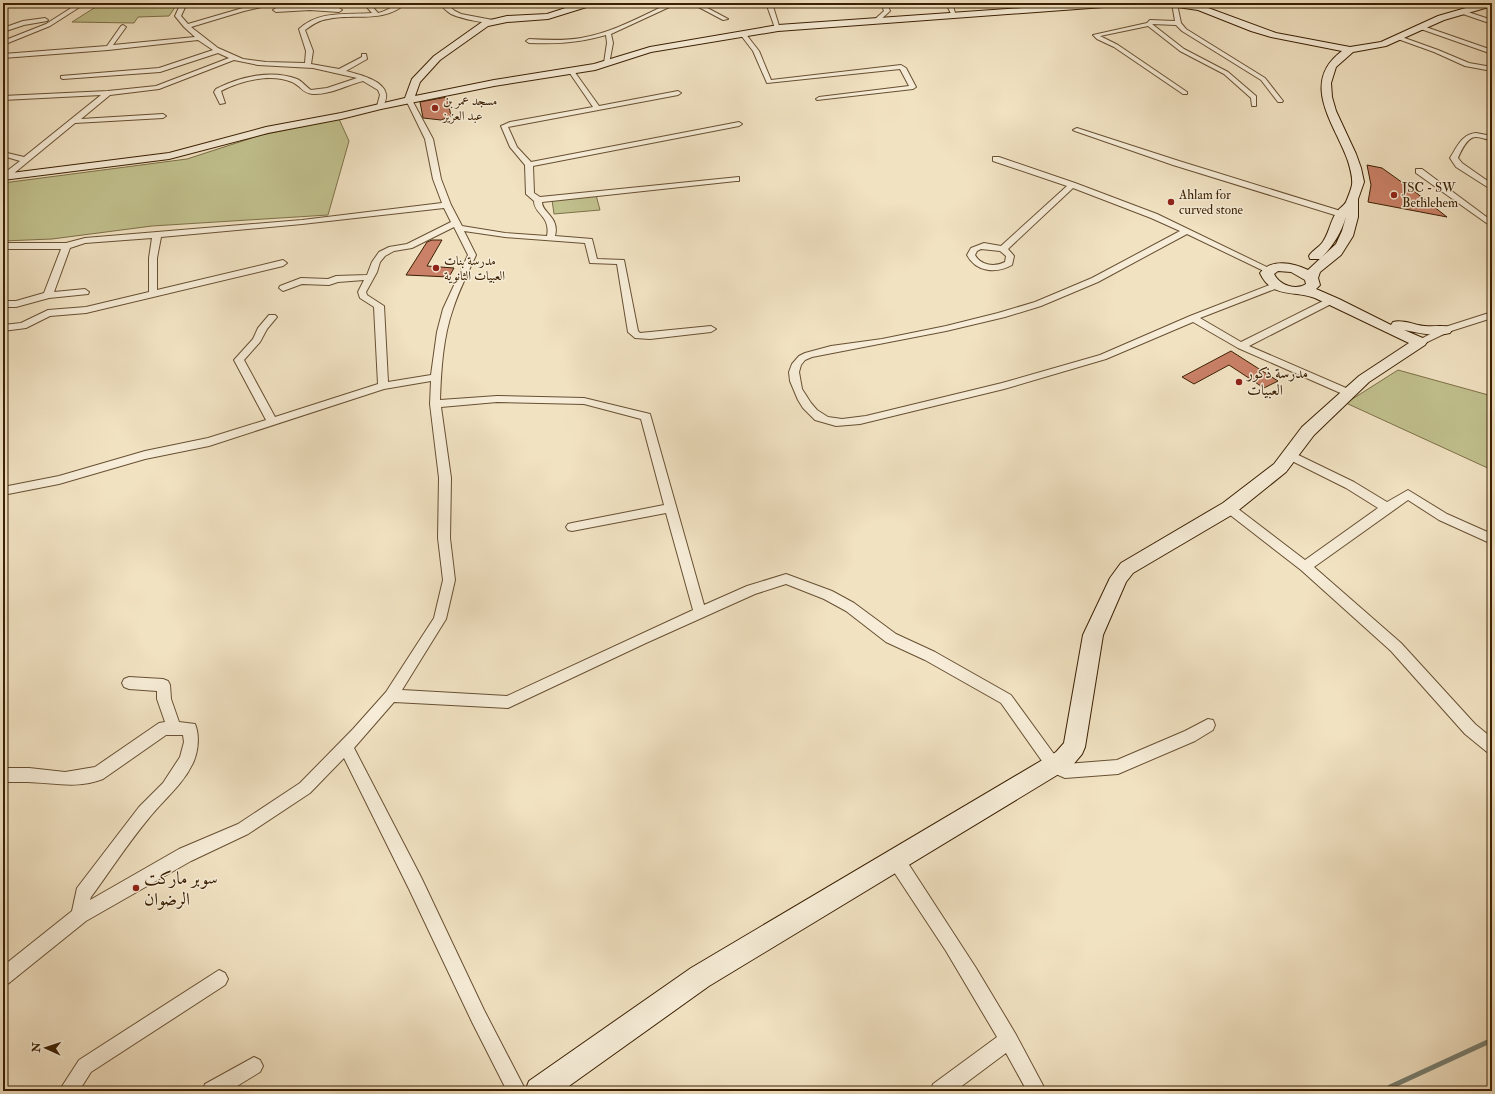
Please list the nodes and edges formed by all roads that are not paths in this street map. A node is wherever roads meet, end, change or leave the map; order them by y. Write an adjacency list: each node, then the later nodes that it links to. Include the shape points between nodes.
1 (83, 3): 21 (street)
2 (184, 3): 31 (street, via 178,16)
3 (276, 3): 31 (street, via 245,8)
4 (360, 3): 23 (street, via 368,5)
5 (402, 3): 23 (street, via 393,11)
6 (442, 3): 26 (street, via 458,15)
7 (562, 3): 18 (street)
8 (590, 3): 18 (street)
9 (675, 3): 36 (street)
10 (694, 3): 25 (street)
11 (769, 3): 34 (street)
12 (884, 3): 27 (street, via 887,10)
13 (949, 3): 24 (street)
14 (1130, 3): 24 (street)
15 (1164, 3): 17 (street)
16 (1492, 3): 20 (street)
17 (1174, 4): 29 (street); 44 (street, via 1200,8 1274,35)
18 (576, 8): 26 (street, via 548,16)
19 (276, 10): 22 (street, via 328,9 339,10)
20 (1462, 12): 28 (street); 33 (street)
21 (67, 14): 35 (street); 41 (street, via 48,25)
22 (342, 14): 23 (street); 50 (street, via 316,20 302,29 311,53)
23 (377, 15)
24 (954, 15): 27 (street)
25 (725, 19)
26 (495, 21): 61 (street, via 475,30 437,58 415,81)
27 (876, 21): 34 (street)
28 (1492, 22)
29 (1178, 23): 30 (street); 62 (street, via 1184,30 1263,79)
30 (1149, 24): 58 (street, via 1096,35); 64 (street, via 1182,50 1226,73 1254,97)
31 (186, 26): 39 (street)
32 (123, 27): 42 (street)
33 (1420, 27): 38 (street); 45 (street)
34 (778, 28): 37 (street)
35 (3, 30)
36 (608, 33): 40 (street, via 582,40); 49 (street, via 611,40)
37 (743, 34): 49 (street, via 650,50); 60 (street, via 759,52 769,82 901,67 913,87)
38 (1397, 37): 44 (street, via 1383,44); 51 (street, via 1436,50 1466,65)
39 (198, 38): 42 (street); 43 (street)
40 (529, 41)
41 (3, 43)
42 (108, 48): 47 (street)
43 (220, 50): 48 (street); 54 (street, via 160,70)
44 (1350, 50): 82 (street, via 1330,69 1327,83 1328,102 1355,161 1358,183)
45 (1492, 52)
46 (364, 55): 52 (street, via 365,58)
47 (3, 56)
48 (235, 58): 50 (street, via 261,65); 57 (street, via 157,88)
49 (607, 63): 53 (street)
50 (307, 65): 52 (street)
51 (1492, 69)
52 (338, 72): 55 (street)
53 (572, 72): 61 (street, via 533,76); 66 (street)
54 (63, 77)
55 (364, 78): 63 (street, via 316,92 308,91 290,79 256,78 218,90); 65 (street, via 381,89 384,96)
56 (678, 92): 66 (street)
57 (108, 93): 59 (street); 68 (street)
58 (1185, 93)
59 (3, 98)
60 (819, 99)
61 (409, 100): 65 (street); 83 (street, via 429,139 437,179)
62 (1280, 101)
63 (222, 103)
64 (1254, 105)
65 (380, 106): 77 (street, via 266,130 169,156)
66 (597, 108): 75 (street, via 504,126 515,152)
67 (163, 116): 68 (street)
68 (74, 121): 74 (street)
69 (739, 124): 75 (street)
70 (1078, 130): 84 (street)
71 (1492, 138): 80 (street, via 1474,135 1468,138 1454,158)
72 (3, 154): 74 (street)
73 (996, 159): 79 (street)
74 (26, 160): 77 (street)
75 (529, 165): 81 (street, via 530,194)
76 (1419, 171): 86 (street)
77 (4, 177)
78 (736, 179): 81 (street)
79 (1072, 185): 87 (street, via 1154,216); 92 (street)
80 (1492, 188)
81 (538, 200): 89 (street, via 538,206 550,221 553,235)
82 (1351, 203): 84 (street); 97 (street, via 1352,216 1344,243 1315,269)
83 (447, 205): 85 (street); 88 (street)
84 (1341, 214): 94 (street, via 1334,234 1317,255 1297,265)
85 (457, 225): 89 (street, via 505,235); 96 (street, via 409,246 382,254); 114 (street, via 472,255 448,309)
86 (1492, 225)
87 (1185, 232): 95 (street); 107 (street, via 1085,285 1039,304 963,325 888,341 818,352 802,358 795,368 794,378 808,408 819,418 833,422 866,420 1004,386 1103,357)
88 (157, 235): 91 (street, via 85,241); 102 (street, via 153,258)
89 (550, 239): 110 (street, via 589,241 593,260 622,262 633,332 638,336)
90 (3, 246): 91 (street)
91 (66, 246): 101 (street)
92 (1002, 249)
93 (283, 263): 102 (street)
94 (1286, 267): 95 (street); 97 (street, via 1300,271)
95 (1269, 270): 98 (street, via 1268,277)
96 (370, 277): 99 (street, via 336,279 329,282 301,281); 115 (street, via 362,292 363,296 379,306)
97 (1310, 283): 98 (street, via 1291,290); 103 (street); 108 (street)
98 (1276, 285): 107 (street)
99 (283, 288)
100 (85, 292): 101 (street)
101 (48, 295): 104 (street, via 16,304)
102 (153, 295): 109 (street, via 86,310 48,313 24,326)
103 (1332, 300): 112 (street); 113 (street)
104 (3, 304)
105 (1492, 315): 111 (street)
106 (272, 317): 118 (street, via 257,340 239,360)
107 (1193, 318): 113 (street)
108 (1390, 323): 111 (street, via 1419,329); 112 (street)
109 (3, 328)
110 (711, 329)
111 (1445, 330): 112 (street)
112 (1420, 342): 116 (street, via 1364,379)
113 (1241, 346): 116 (street)
114 (436, 377): 115 (street); 117 (street)
115 (383, 386): 118 (street)
116 (1349, 393): 119 (street, via 1308,431)
117 (435, 404): 121 (street, via 497,399 584,401 646,417); 129 (street, via 445,478 444,538 449,580 440,619)
118 (272, 422): 120 (street, via 209,442 145,455 59,480)
119 (1290, 455): 122 (street, via 1280,468); 123 (street)
120 (3, 491)
121 (670, 508): 124 (street); 127 (street)
122 (1229, 508): 126 (street); 134 (street, via 1127,568 1119,578 1093,635 1074,747)
123 (1387, 508): 125 (street, via 1408,494 1443,517); 126 (street)
124 (572, 527)
125 (1492, 538)
126 (1305, 567): 133 (street, via 1396,647 1470,729)
127 (700, 613): 129 (street, via 508,702); 134 (street, via 751,590 786,579 828,595 850,607 891,638 930,656 1006,699)
128 (130, 683): 131 (street, via 163,685 164,699)
129 (392, 696): 132 (street)
130 (1208, 725): 134 (street, via 1190,736 1118,767 1065,772)
131 (174, 728): 135 (street, via 164,728 98,774 65,779); 137 (street, via 190,729 192,742 187,760 168,788 144,812 83,894)
132 (346, 746): 137 (street, via 305,788 243,829 185,854); 144 (street)
133 (1492, 747)
134 (1054, 766): 136 (street)
135 (3, 775)
136 (896, 860): 140 (street, via 930,909); 145 (street, via 700,977)
137 (80, 915): 138 (street)
138 (3, 978)
139 (219, 979): 142 (street, via 86,1066)
140 (1009, 1039): 146 (street); 147 (street)
141 (254, 1066): 143 (street)
142 (68, 1091)
143 (212, 1091)
144 (517, 1091)
145 (539, 1091)
146 (940, 1091)
147 (1037, 1091)

